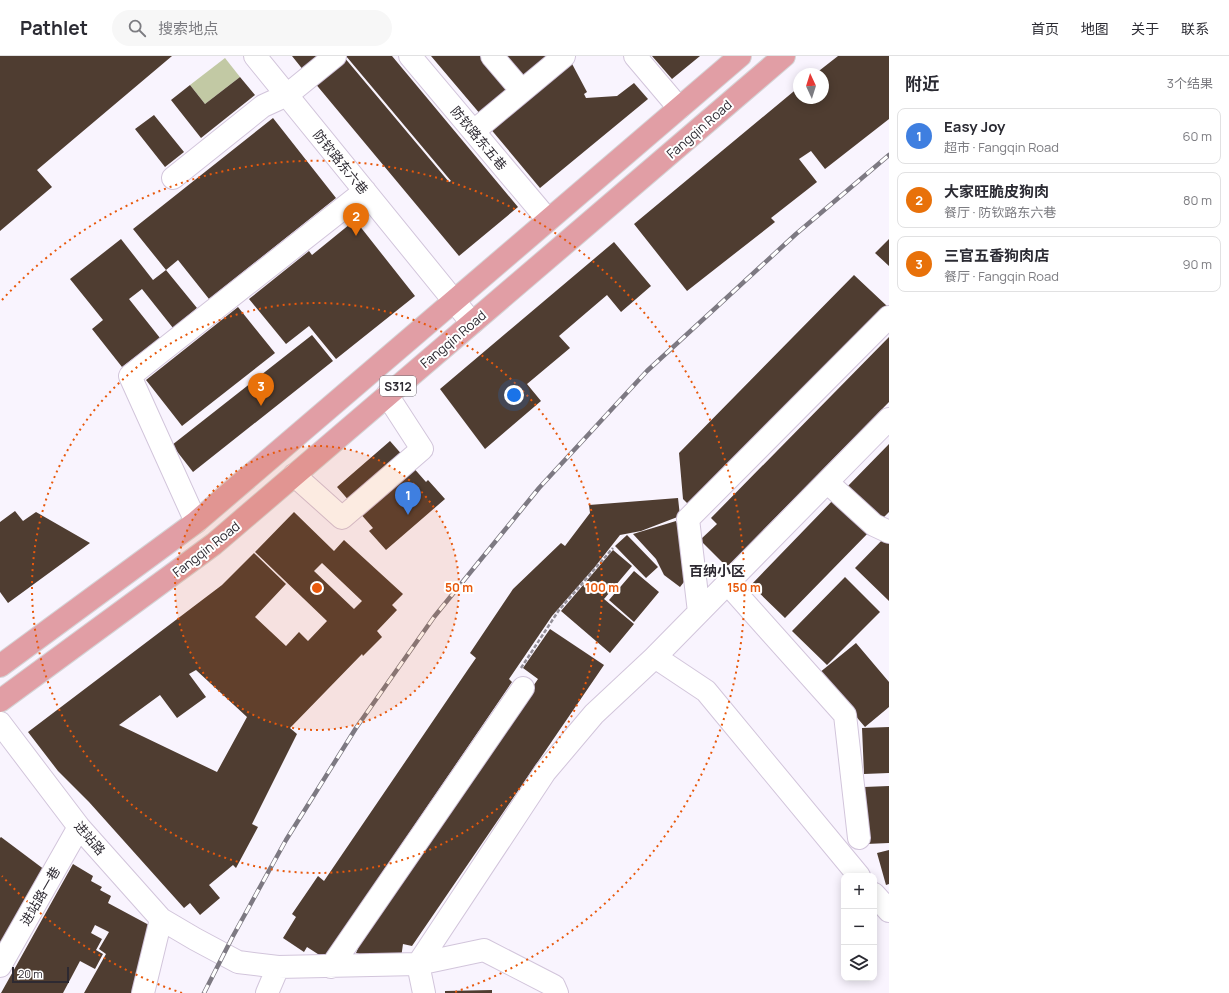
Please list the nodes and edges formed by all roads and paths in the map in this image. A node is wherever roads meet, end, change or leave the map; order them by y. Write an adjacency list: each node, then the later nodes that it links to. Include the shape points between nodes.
1 (255, 56): 10 (street, 防钦路东六巷)
2 (335, 56): 10 (street)
3 (410, 56): 12 (street, 防钦路东五巷)
4 (492, 56): 9 (street)
5 (564, 56): 9 (street)
6 (635, 56): 11 (street)
7 (740, 56): 11 (main road, Fangqin Road / S312)
8 (784, 56): 18 (main road, Fangqin Road / S312)
9 (522, 91): 12 (street)
10 (287, 95): 13 (street, via 263,106); 14 (street, 防钦路东六巷)
11 (679, 108): 15 (main road, Fangqin Road / S312)
12 (474, 131): 15 (street, 防钦路东五巷)
13 (173, 178)
14 (365, 191): 16 (street, 防钦路东六巷); 23 (street, via 130,376)
15 (548, 220): 16 (main road, Fangqin Road / S312)
16 (454, 301): 18 (street, 防钦路东六巷); 23 (main road, Fangqin Road / S312)
17 (889, 317): 27 (street, via 688,519)
18 (472, 323): 19 (main road, Fangqin Road / S312)
19 (387, 395): 21 (main road, Fangqin Road / S312); 21 (street, via 422,449 382,484 342,518)
20 (889, 419): 22 (street)
21 (294, 475): 31 (main road, Fangqin Road / S312, via 214,544)
22 (827, 482): 24 (street, via 874,525); 26 (street)
23 (196, 522): 29 (main road, Fangqin Road / S312)
24 (889, 532)
25 (613, 548): 30 (path, via 559,610 521,666)
26 (727, 583): 27 (street); 34 (street, via 845,716)
27 (699, 612): 28 (street)
28 (655, 657): 35 (street, via 706,691); 39 (street, via 594,714 545,772)
29 (0, 666)
30 (522, 688): 42 (street)
31 (0, 701)
32 (0, 723): 33 (street, 进站路)
33 (79, 827): 38 (street, 进站路); 40 (street, 进站路一巷)
34 (859, 838)
35 (856, 873)
36 (877, 897): 37 (street)
37 (889, 911)
38 (161, 918): 41 (street, 进站路, via 238,962); 43 (street)
39 (418, 964): 42 (street, 进站路); 45 (street); 46 (street, 进站路, via 484,950 554,986)
40 (0, 966)
41 (278, 967): 42 (street, 进站路); 44 (street)
42 (332, 967)
43 (143, 993)
44 (267, 993)
45 (424, 993)
46 (558, 993)

